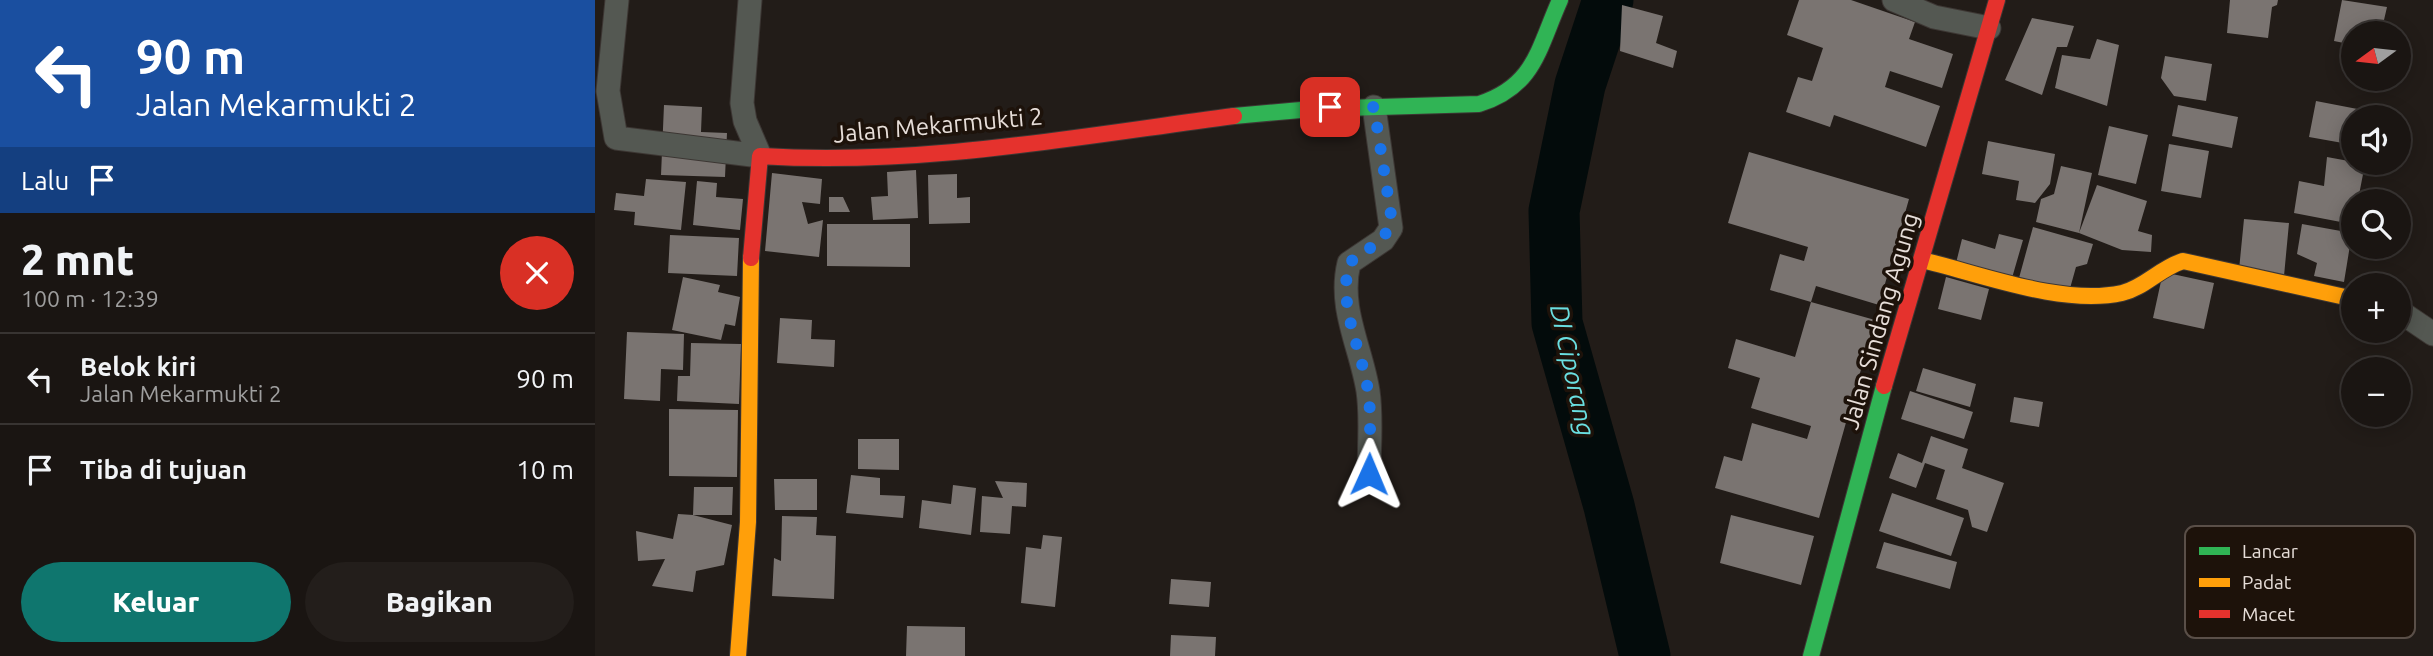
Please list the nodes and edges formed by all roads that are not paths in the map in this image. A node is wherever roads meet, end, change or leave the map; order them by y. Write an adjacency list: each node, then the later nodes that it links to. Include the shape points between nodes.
1 (617, 0): 8 (street, via 608,91 616,138)
2 (750, 0): 8 (street, via 742,103)
3 (1560, 0): 7 (street, Jalan Mekarmukti 2, via 1525,78 1502,97 1479,104)
4 (1894, 0): 6 (street, via 1934,17)
5 (1997, 0): 6 (street, Jalan Sindang Agung)
6 (1989, 28): 9 (street, Jalan Sindang Agung)
7 (1374, 107): 8 (street, Jalan Mekarmukti 2, via 1269,111 1029,145 897,158); 13 (street, via 1391,228 1383,240 1349,263 1345,280 1346,305 1368,390)
8 (760, 156): 14 (street, via 751,246 748,522)
9 (1922, 260): 10 (street, via 2097,296 2143,284 2169,264 2183,261); 15 (street, Jalan Sindang Agung)
10 (2341, 296)
11 (2411, 319): 12 (street)
12 (2433, 334)
13 (1369, 474)
14 (738, 656)
15 (1811, 656)

